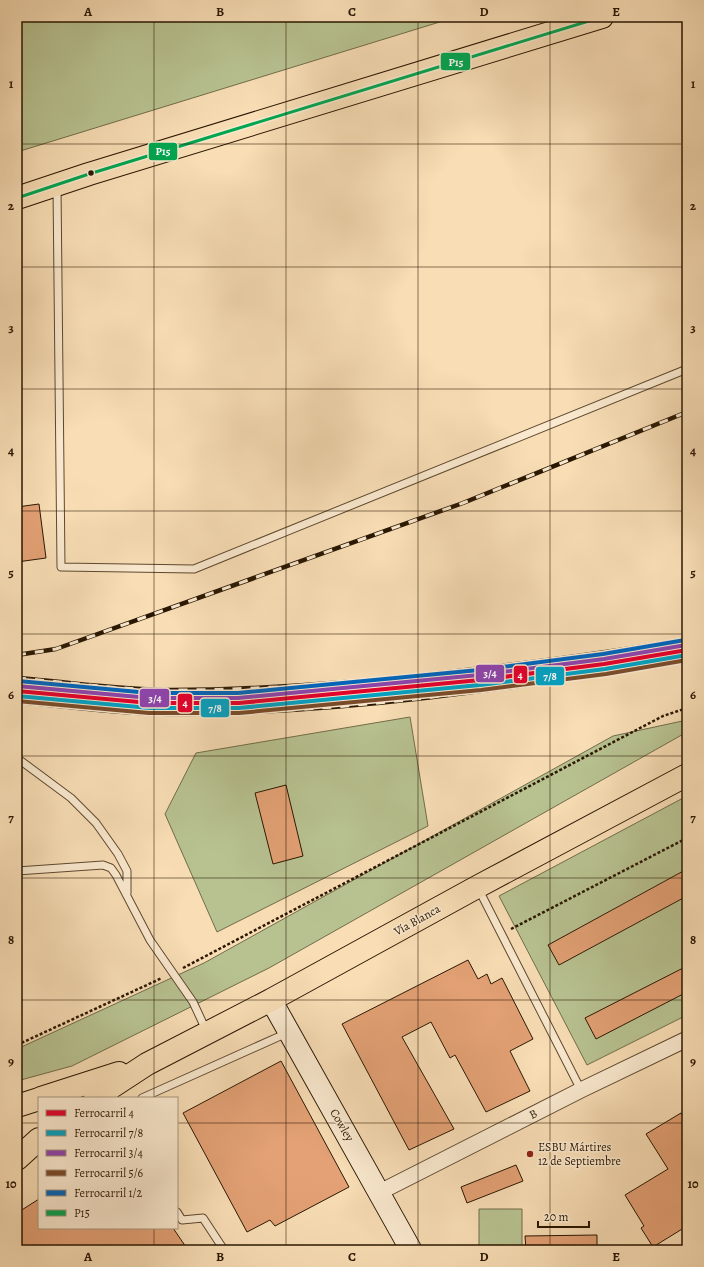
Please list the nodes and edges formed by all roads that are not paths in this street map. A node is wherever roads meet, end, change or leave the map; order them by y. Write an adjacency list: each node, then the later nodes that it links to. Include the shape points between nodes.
1 (602, 17): 2 (main road)
2 (57, 185): 3 (main road); 4 (lane, via 61,567 194,569)
3 (17, 198)
4 (687, 368)
5 (17, 758): 9 (lane, via 71,798 96,823 127,871)
6 (687, 775): 8 (main road, Vía Blanca)
7 (17, 871): 9 (lane, via 103,865 111,868)
8 (477, 886): 10 (main road, Vía Blanca); 15 (lane)
9 (127, 893): 12 (lane, via 150,940 193,1002)
10 (271, 1000): 11 (street, Cowley); 12 (main road, Vía Blanca)
11 (289, 1032): 18 (lane); 25 (street, Cowley)
12 (208, 1034): 14 (main road, Vía Blanca)
13 (687, 1039): 15 (street, B)
14 (147, 1064): 16 (main road, Vía Blanca); 17 (main road, Vía Blanca)
15 (581, 1090): 25 (street, B)
16 (43, 1097)
17 (97, 1097)
18 (144, 1097)
19 (38, 1099): 20 (main road, Vía Blanca)
20 (17, 1106)
21 (38, 1130): 22 (main road)
22 (17, 1140)
23 (38, 1140): 24 (main road)
24 (17, 1159)
25 (380, 1192): 28 (street, Cowley)
26 (178, 1214): 27 (lane, via 182,1220 203,1218)
27 (224, 1250)
28 (411, 1250)

